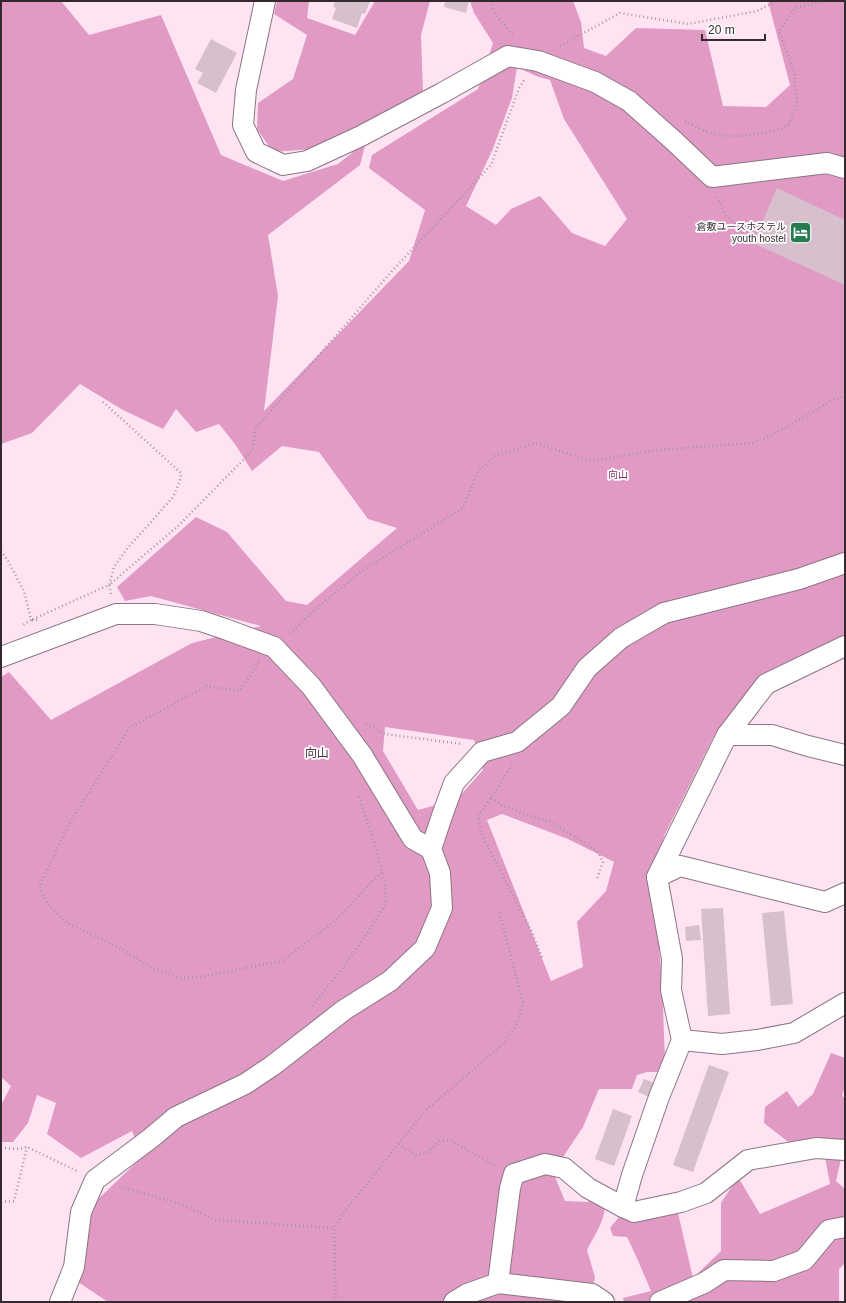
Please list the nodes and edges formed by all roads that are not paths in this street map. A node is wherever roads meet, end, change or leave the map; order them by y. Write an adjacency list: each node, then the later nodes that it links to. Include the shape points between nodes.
1 (265, 1): 2 (street, via 246,90 243,125 256,152 283,165 307,161 361,136 508,56 538,61 595,82 629,101 712,177 827,162)
2 (845, 168)
3 (845, 563): 8 (street, via 799,579 664,613 621,638 587,668 561,706 518,742 482,752 454,783)
4 (845, 646): 6 (street, via 766,684)
5 (1, 657): 8 (street, via 116,614 156,614 201,622 274,648 311,686 362,755 412,839)
6 (727, 735): 7 (street, via 772,735); 9 (street)
7 (845, 755)
8 (432, 849): 17 (street, via 440,873 442,908 425,948 390,981 344,1010 272,1066 245,1084 176,1117 95,1180 81,1212 74,1267)
9 (657, 877): 10 (street, via 680,866 826,902); 12 (street, via 672,959 671,990)
10 (845, 893)
11 (845, 1003): 12 (street, via 794,1033 722,1044)
12 (682, 1040): 14 (street, via 659,1097)
13 (845, 1150): 14 (street, via 816,1148 748,1160 706,1193 681,1202 634,1212)
14 (623, 1207): 16 (street, via 588,1188 564,1168 545,1164 514,1174)
15 (845, 1227): 20 (street, via 829,1230 804,1260 774,1271 724,1270 704,1283)
16 (498, 1283): 18 (street, via 467,1294); 19 (street, via 592,1294)
17 (60, 1302)
18 (454, 1302)
19 (604, 1302)
20 (660, 1302)

